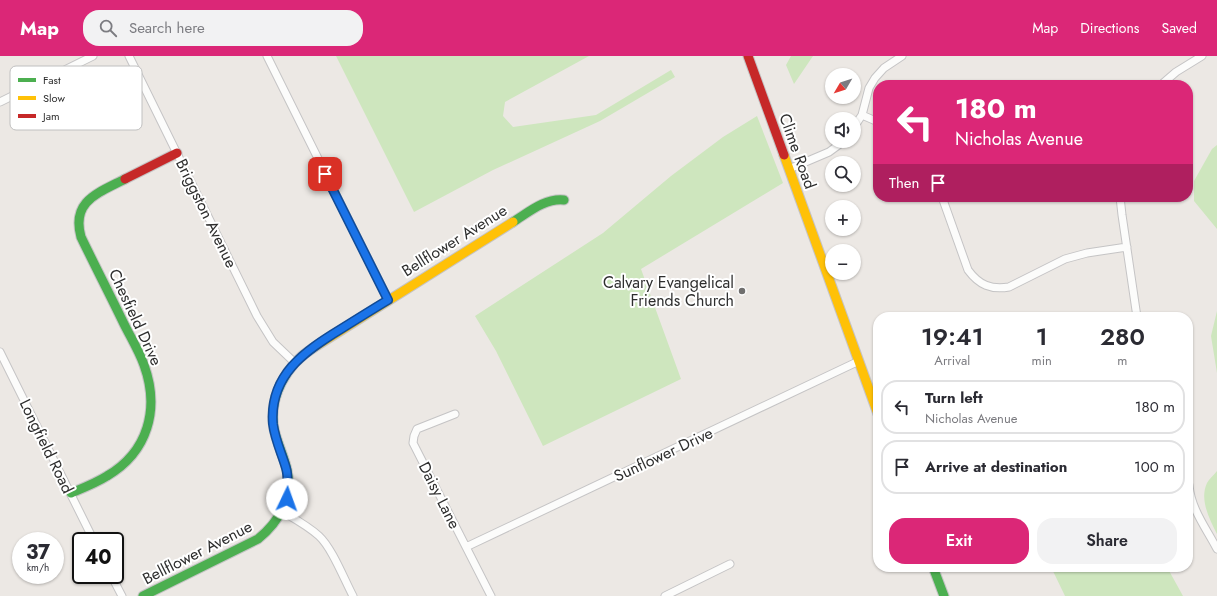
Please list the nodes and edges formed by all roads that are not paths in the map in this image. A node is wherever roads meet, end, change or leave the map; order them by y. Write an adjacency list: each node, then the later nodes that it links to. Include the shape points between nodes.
1 (93, 56): 7 (street)
2 (129, 56): 8 (street, Briggston Avenue)
3 (267, 56): 24 (street)
4 (748, 56): 19 (street, Clime Road)
5 (902, 56): 9 (street, via 884,68)
6 (1202, 56): 10 (street)
7 (73, 66)
8 (134, 66)
9 (874, 80)
10 (1167, 80)
11 (873, 81): 15 (street)
12 (142, 82): 18 (street, Briggston Avenue)
13 (10, 97): 14 (street)
14 (0, 102)
15 (862, 115): 16 (street)
16 (873, 120)
17 (834, 148): 19 (street)
18 (177, 153): 28 (street, Briggston Avenue, via 258,316 274,342); 31 (street, Chesfield Drive, via 94,195 87,200 79,213 78,229 81,237 144,364 150,383 152,405 144,438 133,454 106,476)
19 (788, 169): 27 (street, Clime Road)
20 (564, 200): 24 (street, Bellflower Avenue, via 555,199 542,203)
21 (944, 202): 23 (street, via 968,270 974,278 990,288 1009,287 1065,259)
22 (1121, 202): 23 (street)
23 (1127, 247): 25 (street)
24 (388, 300): 28 (street, Bellflower Avenue, via 313,346)
25 (1136, 312)
26 (0, 352): 31 (street, Longfield Road)
27 (859, 362): 29 (street, Clime Road); 35 (street, Sunflower Drive)
28 (295, 363): 33 (street, Bellflower Avenue, via 278,388 273,413 276,437 288,480 287,499)
29 (873, 400)
30 (455, 414): 35 (street, Daisy Lane, via 417,429 414,443)
31 (71, 493): 34 (street, Longfield Road)
32 (1193, 505): 36 (street)
33 (282, 512): 41 (street, Bellflower Avenue, via 272,527 258,539); 42 (street, via 320,537)
34 (90, 532)
35 (466, 547): 43 (street, Daisy Lane)
36 (1217, 548)
37 (730, 564): 44 (street)
38 (935, 572): 45 (street)
39 (116, 584): 40 (street)
40 (122, 596)
41 (142, 596)
42 (352, 596)
43 (491, 596)
44 (664, 596)
45 (944, 596)

